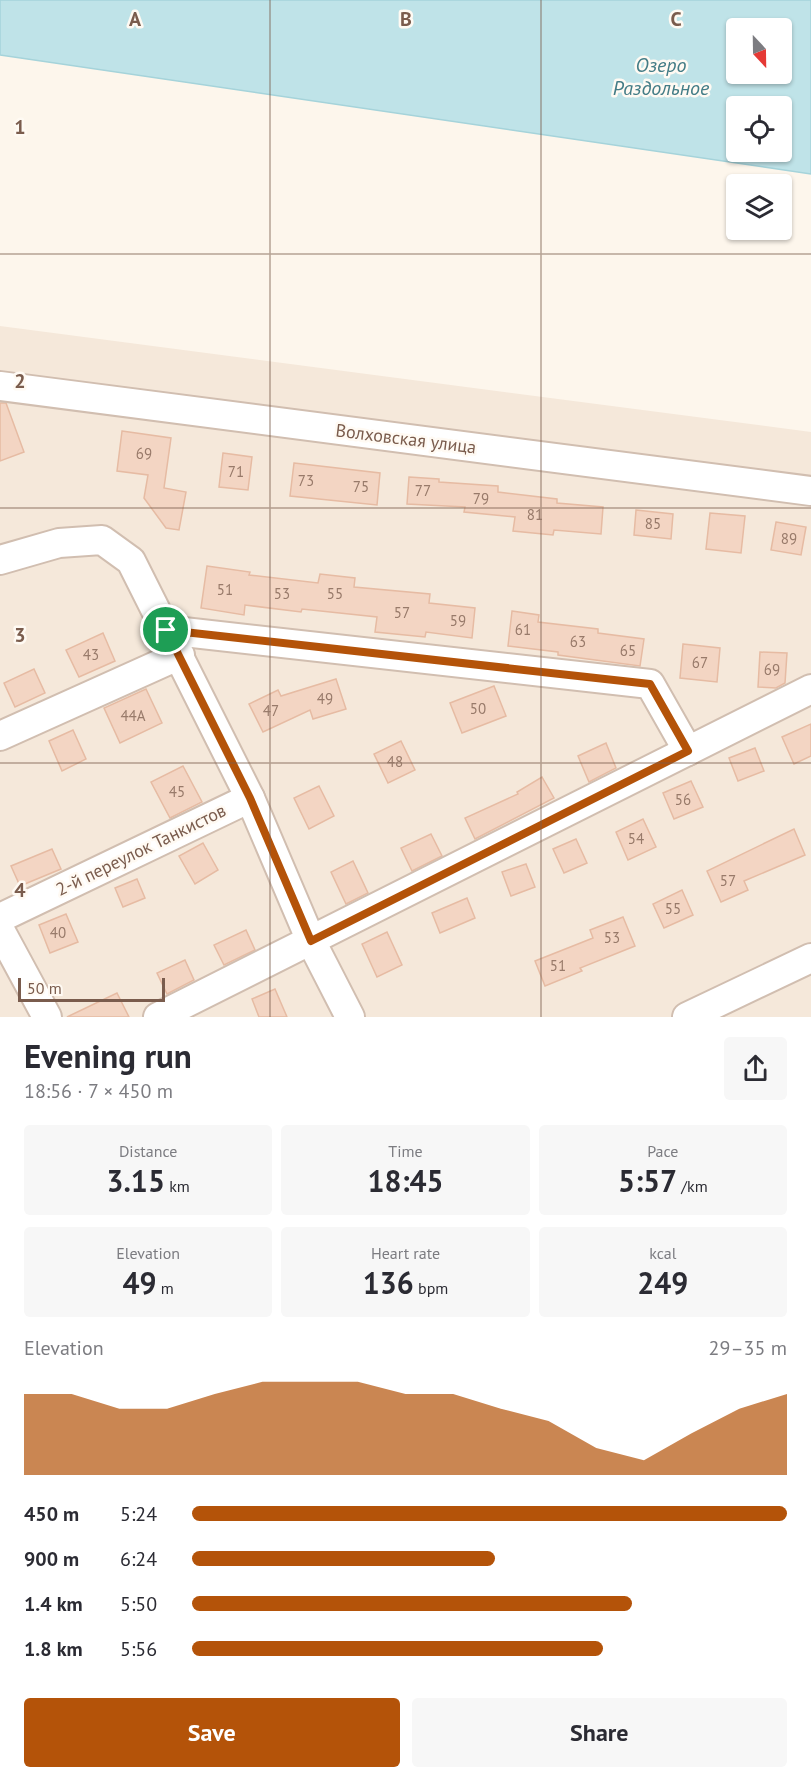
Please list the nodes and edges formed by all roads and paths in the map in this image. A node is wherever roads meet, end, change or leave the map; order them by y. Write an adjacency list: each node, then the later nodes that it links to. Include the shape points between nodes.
1 (0, 386): 2 (street, Волховская улица)
2 (811, 491)
3 (0, 560): 4 (street, via 59,543 102,540 131,561)
4 (166, 630): 5 (street); 8 (street, via 650,684)
5 (180, 655): 7 (street); 9 (street)
6 (811, 689): 8 (street)
7 (0, 736)
8 (688, 751): 12 (street)
9 (250, 798): 10 (street, 2-й переулок Танкистов); 12 (street)
10 (0, 918)
11 (0, 930): 14 (street)
12 (311, 941): 15 (street); 16 (street)
13 (811, 958): 17 (street)
14 (47, 1017)
15 (158, 1017)
16 (350, 1017)
17 (687, 1017)

